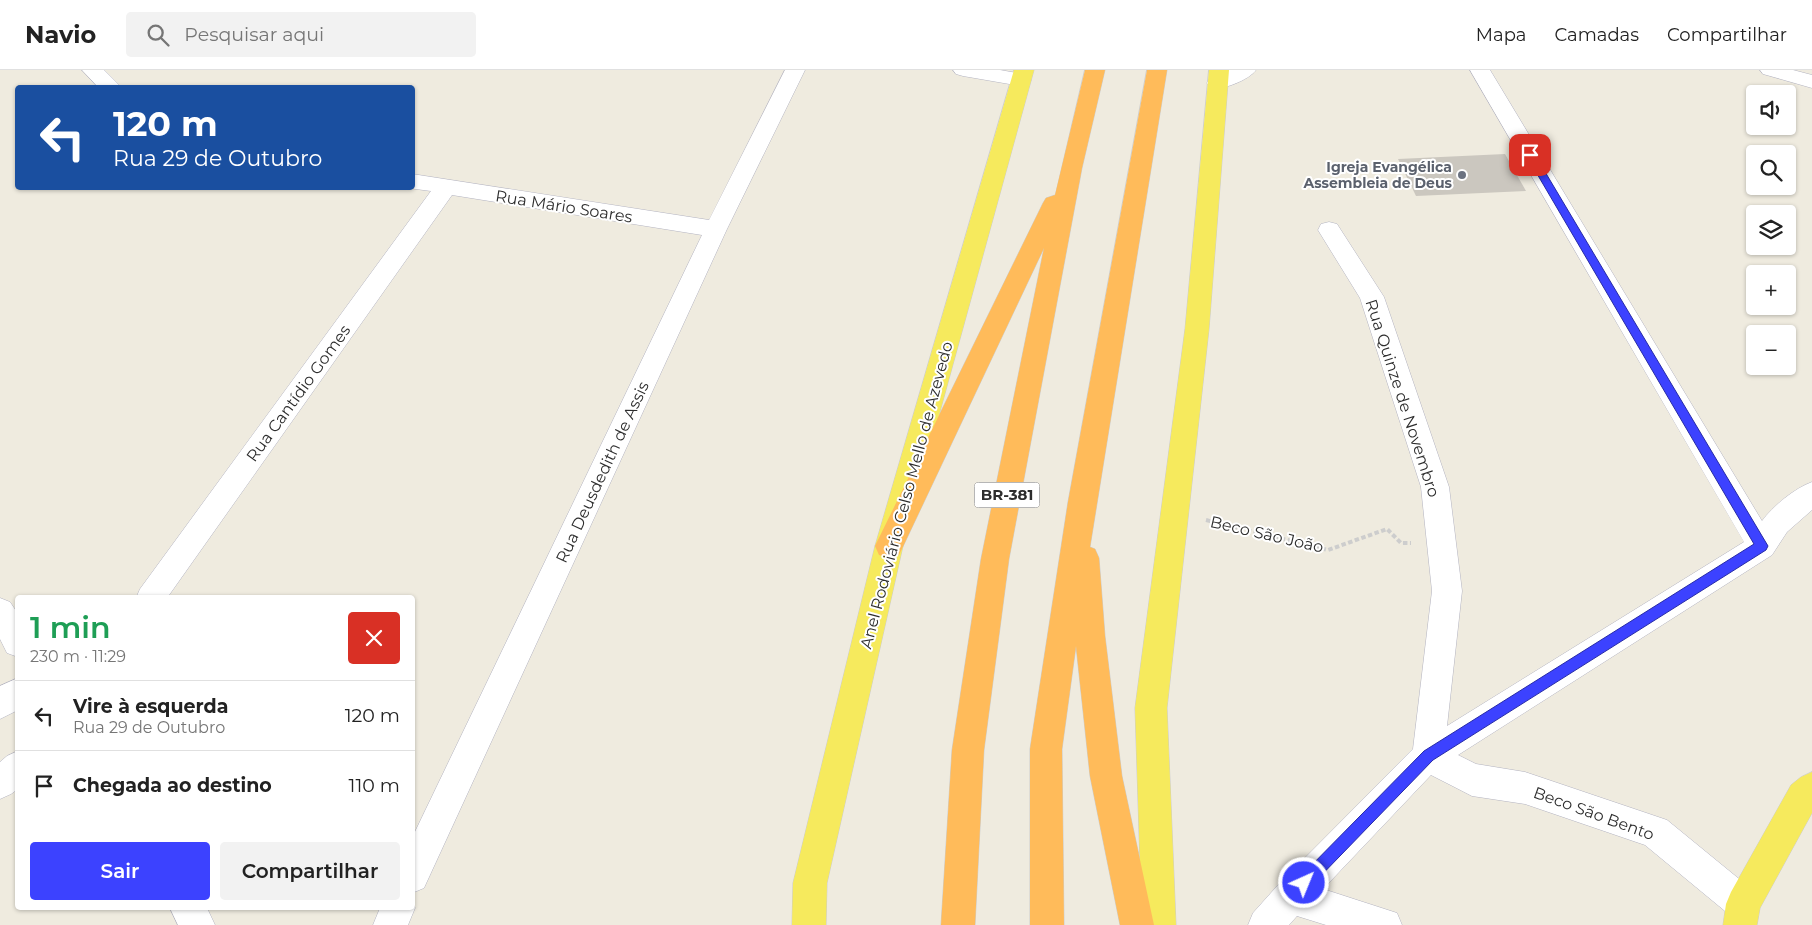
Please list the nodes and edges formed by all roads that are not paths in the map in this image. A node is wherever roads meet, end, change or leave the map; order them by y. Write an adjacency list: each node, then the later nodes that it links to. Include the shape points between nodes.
1 (92, 70): 12 (street)
2 (794, 70): 16 (street, Rua Deusdedith de Assis)
3 (963, 70): 9 (street)
4 (1094, 70): 13 (highway, BR-381)
5 (1157, 70): 19 (highway)
6 (1246, 70): 10 (street)
7 (1480, 70): 21 (street)
8 (1770, 70): 11 (street)
9 (1022, 75): 20 (main road, Anel Rodoviário Celso Mello de Azevedo)
10 (1218, 76): 42 (main road, via 1197,329 1151,708)
11 (1804, 81)
12 (109, 85)
13 (1071, 168): 20 (highway); 39 (highway, BR-381, via 995,559 968,750)
14 (415, 182): 15 (street, Rua Mário Soares)
15 (445, 188): 16 (street, Rua Mário Soares); 22 (street, Rua Cantídio Gomes)
16 (716, 229): 31 (street, Rua Deusdedith de Assis)
17 (1329, 230): 27 (street, Rua Quinze de Novembro, via 1372,298 1435,487 1447,591)
18 (1812, 494): 21 (street, via 1777,523)
19 (1082, 502): 40 (highway, via 1046,749); 41 (highway, via 1090,636 1106,776)
20 (890, 546): 38 (main road, Anel Rodoviário Celso Mello de Azevedo, via 810,883)
21 (1762, 546): 27 (street)
22 (152, 595)
23 (0, 611): 24 (street)
24 (15, 638)
25 (15, 694): 26 (street)
26 (0, 704)
27 (1428, 756): 32 (street); 35 (street, Beco São Bento, via 1472,780 1524,788 1655,832)
28 (15, 770): 29 (street)
29 (0, 783)
30 (1812, 788): 35 (main road, via 1803,797)
31 (415, 870)
32 (1290, 897): 43 (street); 44 (street)
33 (188, 910): 36 (street)
34 (397, 910): 37 (street)
35 (1742, 914)
36 (198, 925)
37 (390, 925)
38 (809, 925)
39 (958, 925)
40 (1047, 925)
41 (1137, 925)
42 (1159, 925)
43 (1265, 925)
44 (1386, 925)

